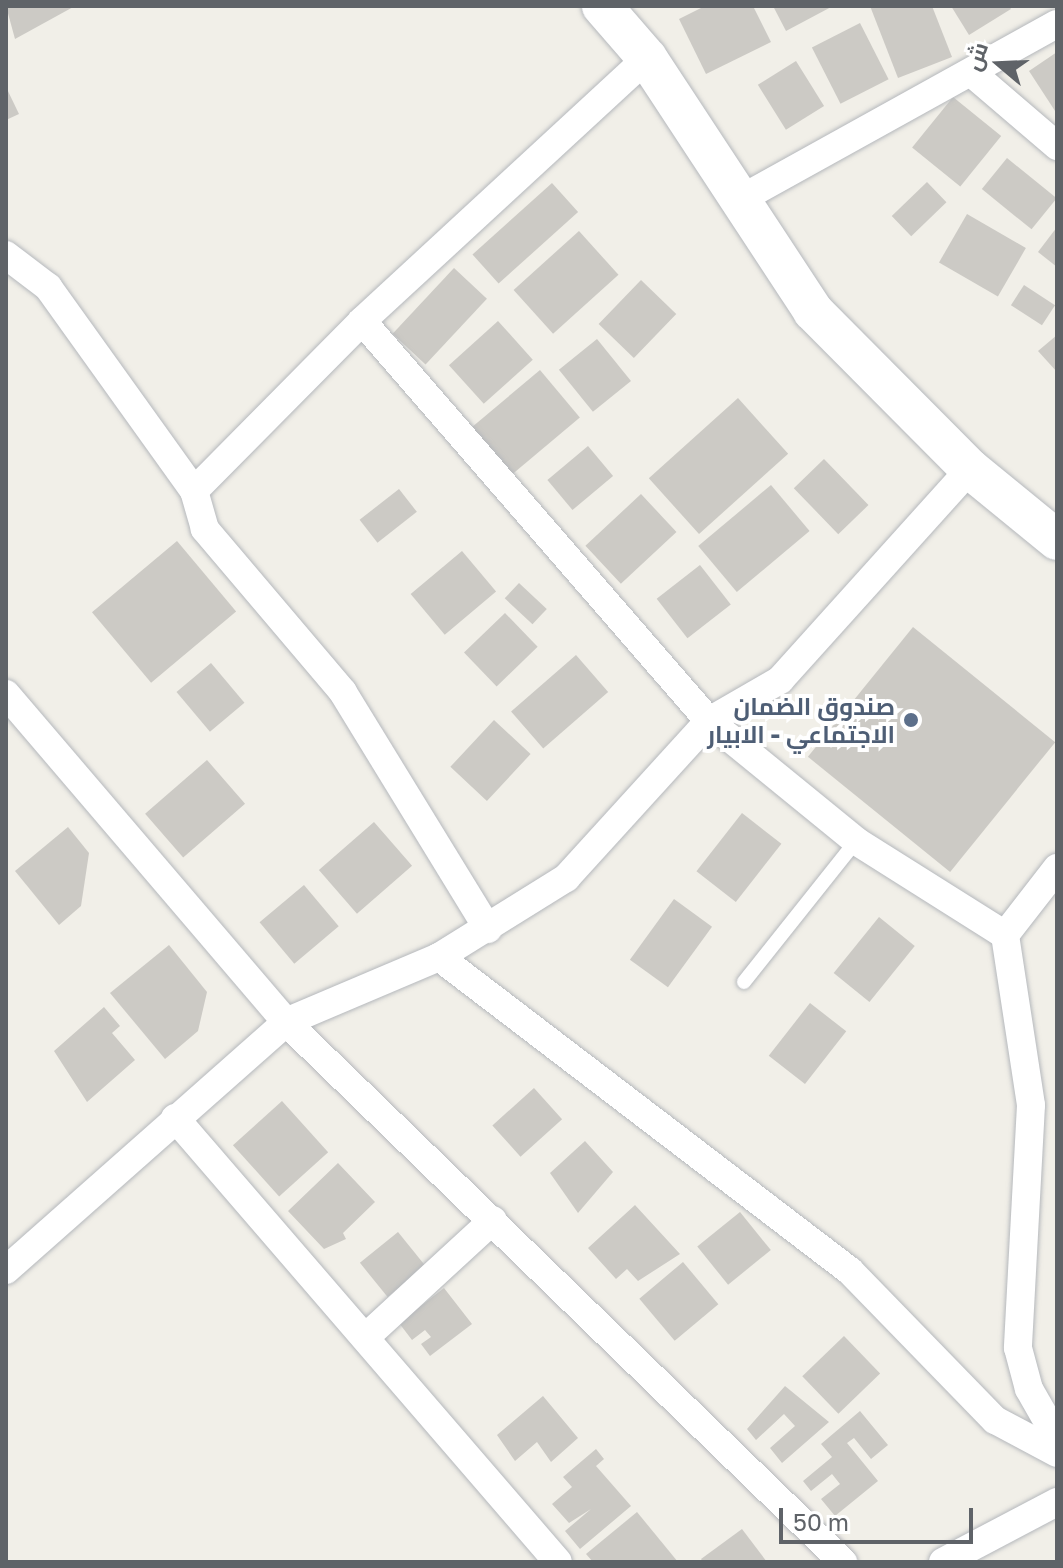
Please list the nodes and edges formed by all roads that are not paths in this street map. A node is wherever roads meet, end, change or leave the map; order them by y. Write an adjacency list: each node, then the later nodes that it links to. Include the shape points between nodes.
1 (608, 9): 3 (street)
2 (1057, 24): 4 (street)
3 (647, 58): 6 (street); 8 (street)
4 (973, 74): 5 (street); 6 (street)
5 (1057, 146)
6 (739, 200): 9 (street, via 813,311)
7 (6, 255): 10 (street, via 48,287)
8 (362, 321): 10 (street); 13 (street)
9 (970, 469): 11 (street); 13 (street, via 780,680)
10 (194, 491): 16 (street, via 205,529 343,692)
11 (1057, 540)
12 (6, 694): 20 (street)
13 (709, 721): 14 (street); 16 (street, via 566,878)
14 (856, 841): 17 (street); 19 (lane)
15 (1057, 868): 17 (street)
16 (488, 929): 18 (street)
17 (1005, 935): 25 (street, via 1031,1105 1018,1348 1029,1389)
18 (439, 957): 20 (street); 26 (street, via 850,1271 995,1420)
19 (744, 982)
20 (286, 1022): 21 (street); 22 (street)
21 (175, 1118): 23 (street); 24 (street)
22 (493, 1220): 24 (street); 29 (street)
23 (6, 1270)
24 (367, 1336): 28 (street)
25 (1057, 1438)
26 (1057, 1453)
27 (1057, 1502): 30 (street)
28 (558, 1562)
29 (843, 1562)
30 (943, 1562)

